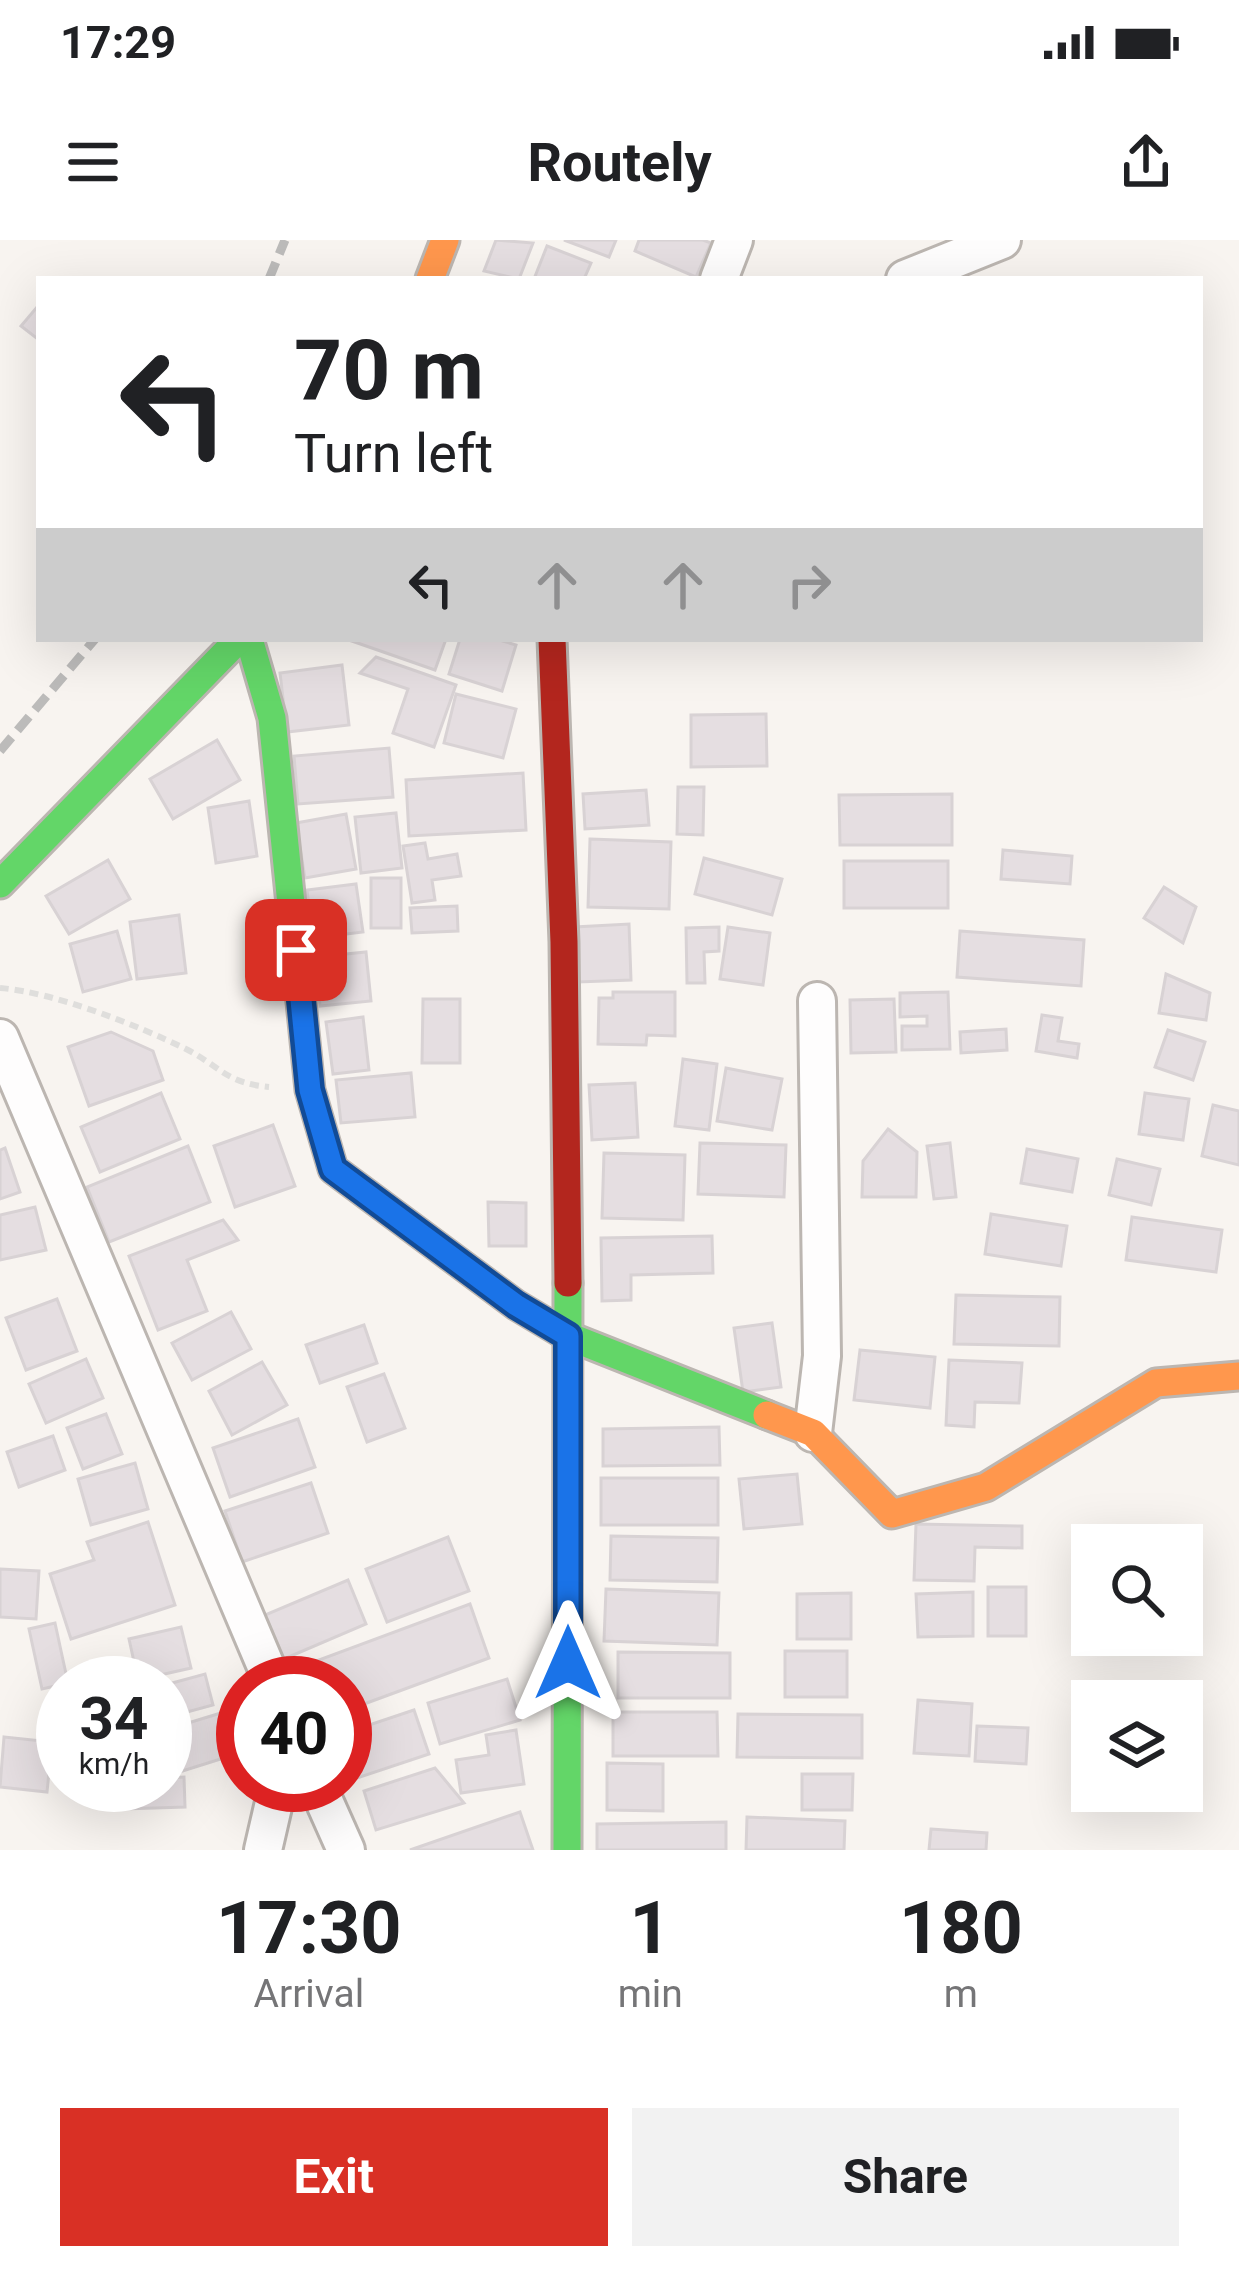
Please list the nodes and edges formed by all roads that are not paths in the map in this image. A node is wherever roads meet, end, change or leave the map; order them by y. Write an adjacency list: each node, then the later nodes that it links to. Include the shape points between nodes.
1 (445, 240): 4 (street)
2 (734, 240): 5 (street)
3 (1002, 240): 6 (street)
4 (431, 276)
5 (720, 276)
6 (912, 276)
7 (235, 642): 10 (street)
8 (250, 642): 13 (street, via 272,718 310,1090 333,1169)
9 (552, 642): 13 (street)
10 (0, 884)
11 (817, 1001): 15 (street, via 822,1356)
12 (0, 1038): 16 (street)
13 (568, 1336): 15 (street); 21 (street)
14 (1239, 1376): 15 (street, via 1156,1383 986,1487 892,1514)
15 (813, 1433)
16 (262, 1656)
17 (272, 1812): 19 (street)
18 (329, 1812): 20 (street)
19 (263, 1850)
20 (346, 1850)
21 (567, 1850)

